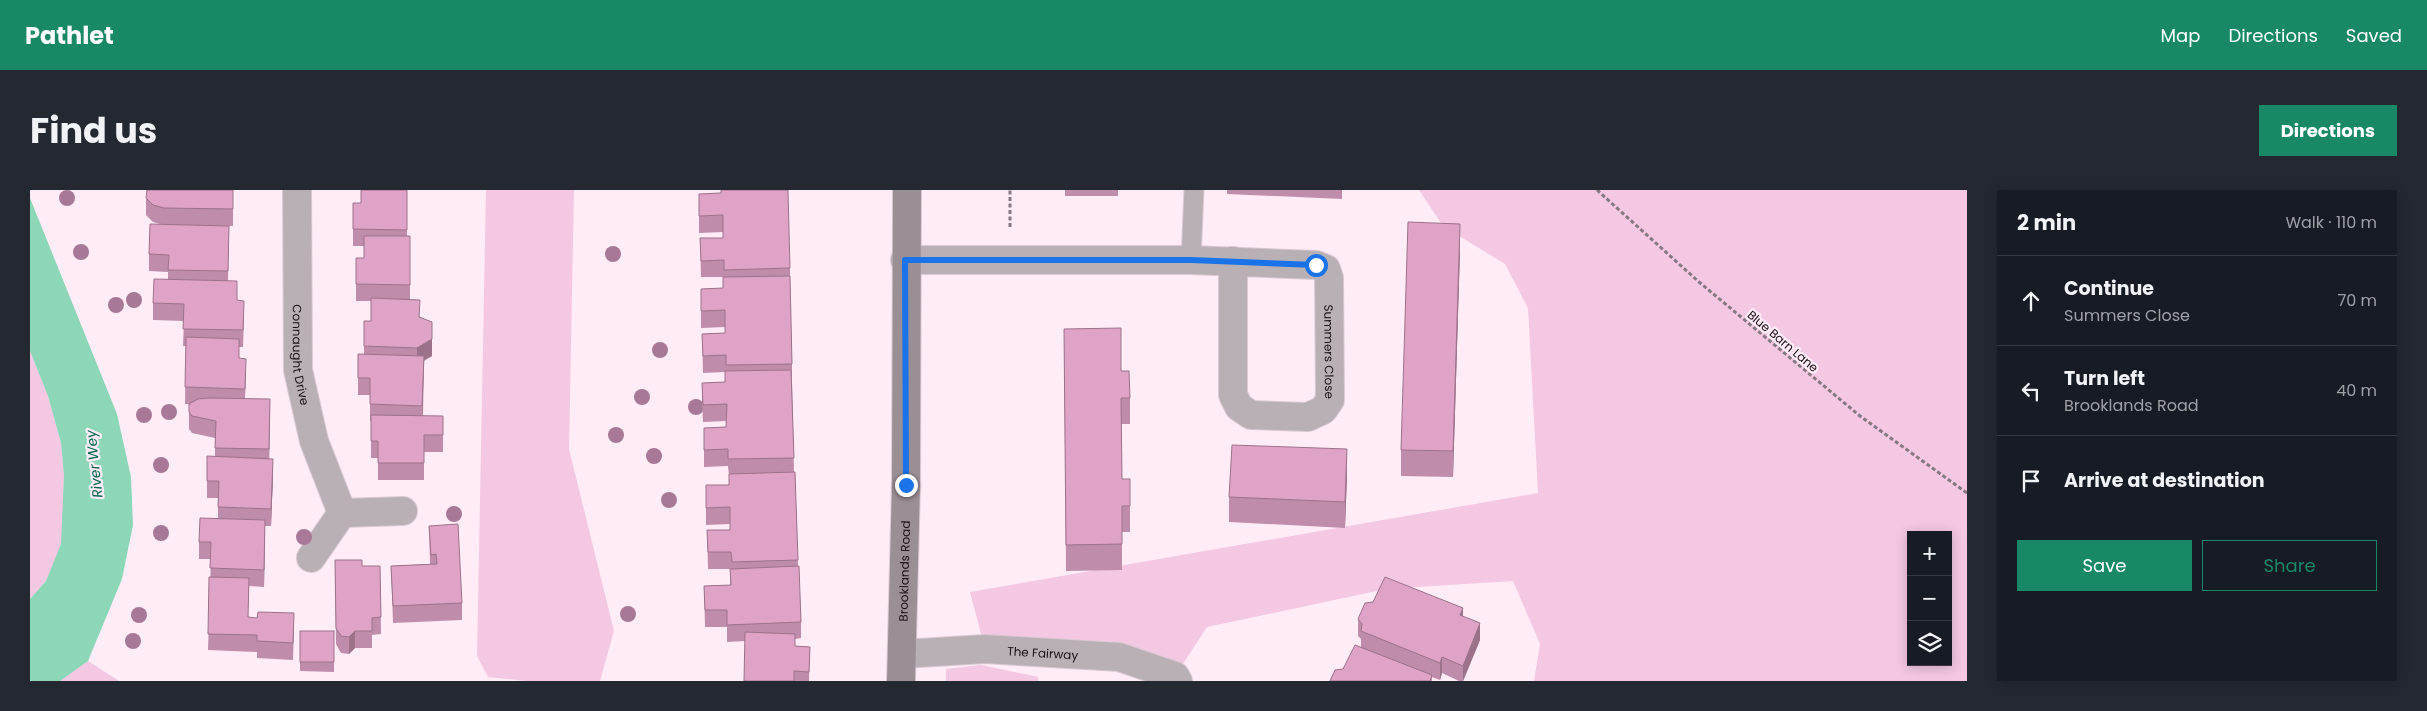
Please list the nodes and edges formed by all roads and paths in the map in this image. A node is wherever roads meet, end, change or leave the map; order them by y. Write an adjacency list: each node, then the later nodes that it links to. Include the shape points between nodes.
1 (297, 190): 10 (street, Connaught Drive, via 298,370 314,441)
2 (906, 190): 5 (main road, Brooklands Road)
3 (1194, 190): 6 (lane)
4 (1597, 190): 8 (path, Blue Barn Lane, via 1699,282 1860,416)
5 (905, 260): 6 (street, Summers Close); 12 (main road, Brooklands Road, via 906,485)
6 (1191, 260): 7 (street, Summers Close)
7 (1232, 261): 7 (street, Summers Close, via 1316,265 1326,269 1329,278 1330,400 1323,410 1308,417 1251,415 1239,407 1233,395)
8 (1967, 493)
9 (403, 512): 10 (street)
10 (342, 513): 11 (street)
11 (311, 558)
12 (902, 654): 13 (main road, Brooklands Road); 14 (street, The Fairway, via 985,649 1119,657 1174,676)
13 (901, 681)
14 (1178, 681)

